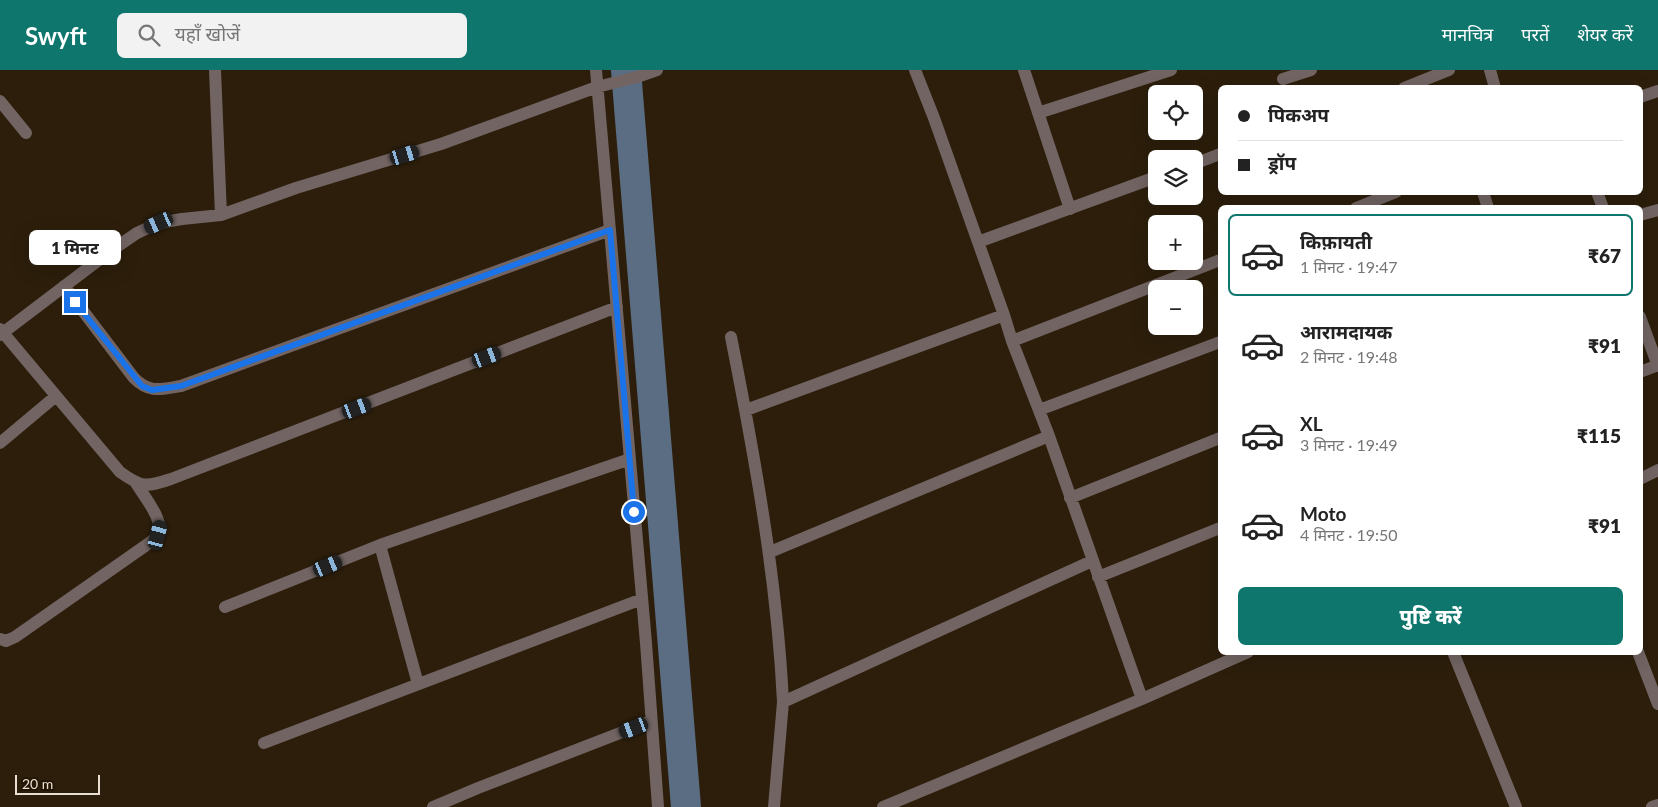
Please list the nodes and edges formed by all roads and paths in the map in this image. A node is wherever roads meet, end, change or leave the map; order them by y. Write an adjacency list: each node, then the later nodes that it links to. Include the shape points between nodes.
1 (596, 70): 13 (street)
2 (915, 70): 29 (street)
3 (1024, 70): 17 (street)
4 (1171, 70): 17 (street)
5 (1311, 70): 10 (street)
6 (1448, 70): 11 (street)
7 (1490, 70): 12 (street)
8 (217, 71): 27 (street)
9 (652, 71): 13 (street)
10 (1283, 79)
11 (1411, 85)
12 (1494, 85)
13 (602, 86): 27 (street, via 441,144); 28 (street)
14 (1658, 91): 15 (street)
15 (1643, 96)
16 (0, 101): 18 (street)
17 (1038, 113): 24 (street)
18 (26, 133)
19 (1218, 155): 20 (street)
20 (1203, 161)
21 (1148, 181): 24 (street)
22 (1388, 195): 23 (street)
23 (1364, 205)
24 (1070, 209): 29 (street)
25 (1658, 210): 26 (street)
26 (1643, 214)
27 (220, 215): 31 (street, via 159,223 137,233)
28 (610, 230): 31 (street, via 181,386 152,390 134,378); 32 (street)
29 (978, 242): 33 (street)
30 (1218, 261): 37 (street)
31 (64, 286): 35 (street)
32 (617, 307): 47 (street); 50 (street, via 172,479 151,485)
33 (1004, 315): 37 (street); 42 (street)
34 (1643, 325): 39 (street)
35 (1, 332): 41 (street)
36 (732, 337): 42 (street)
37 (1012, 340): 43 (street)
38 (1218, 343): 43 (street)
39 (1658, 366): 40 (street)
40 (1643, 371)
41 (56, 396): 46 (street); 50 (street, via 120,472)
42 (746, 410): 54 (street)
43 (1039, 410): 44 (street)
44 (1049, 436): 51 (street); 54 (street)
45 (1218, 439): 51 (street)
46 (0, 443)
47 (630, 459): 53 (street); 57 (street)
48 (1658, 470): 49 (street)
49 (1643, 478)
50 (136, 483): 59 (street, via 159,520 158,535 15,637 6,641)
51 (1070, 498): 55 (street)
52 (1218, 529): 56 (street)
53 (380, 546): 58 (street); 63 (street)
54 (770, 552): 65 (street)
55 (1092, 561): 56 (street); 65 (street)
56 (1098, 577): 64 (street)
57 (642, 600): 63 (street); 67 (street)
58 (225, 607)
59 (0, 639)
60 (1241, 655): 64 (street)
61 (1454, 655): 74 (street)
62 (1639, 655): 66 (street)
63 (418, 684): 68 (street)
64 (1142, 699): 73 (street)
65 (783, 702): 72 (street)
66 (1658, 704)
67 (651, 721): 70 (street); 71 (street)
68 (264, 742)
69 (1658, 805): 75 (street)
70 (433, 807)
71 (658, 807)
72 (774, 807)
73 (883, 807)
74 (1516, 807)
75 (1652, 807)

